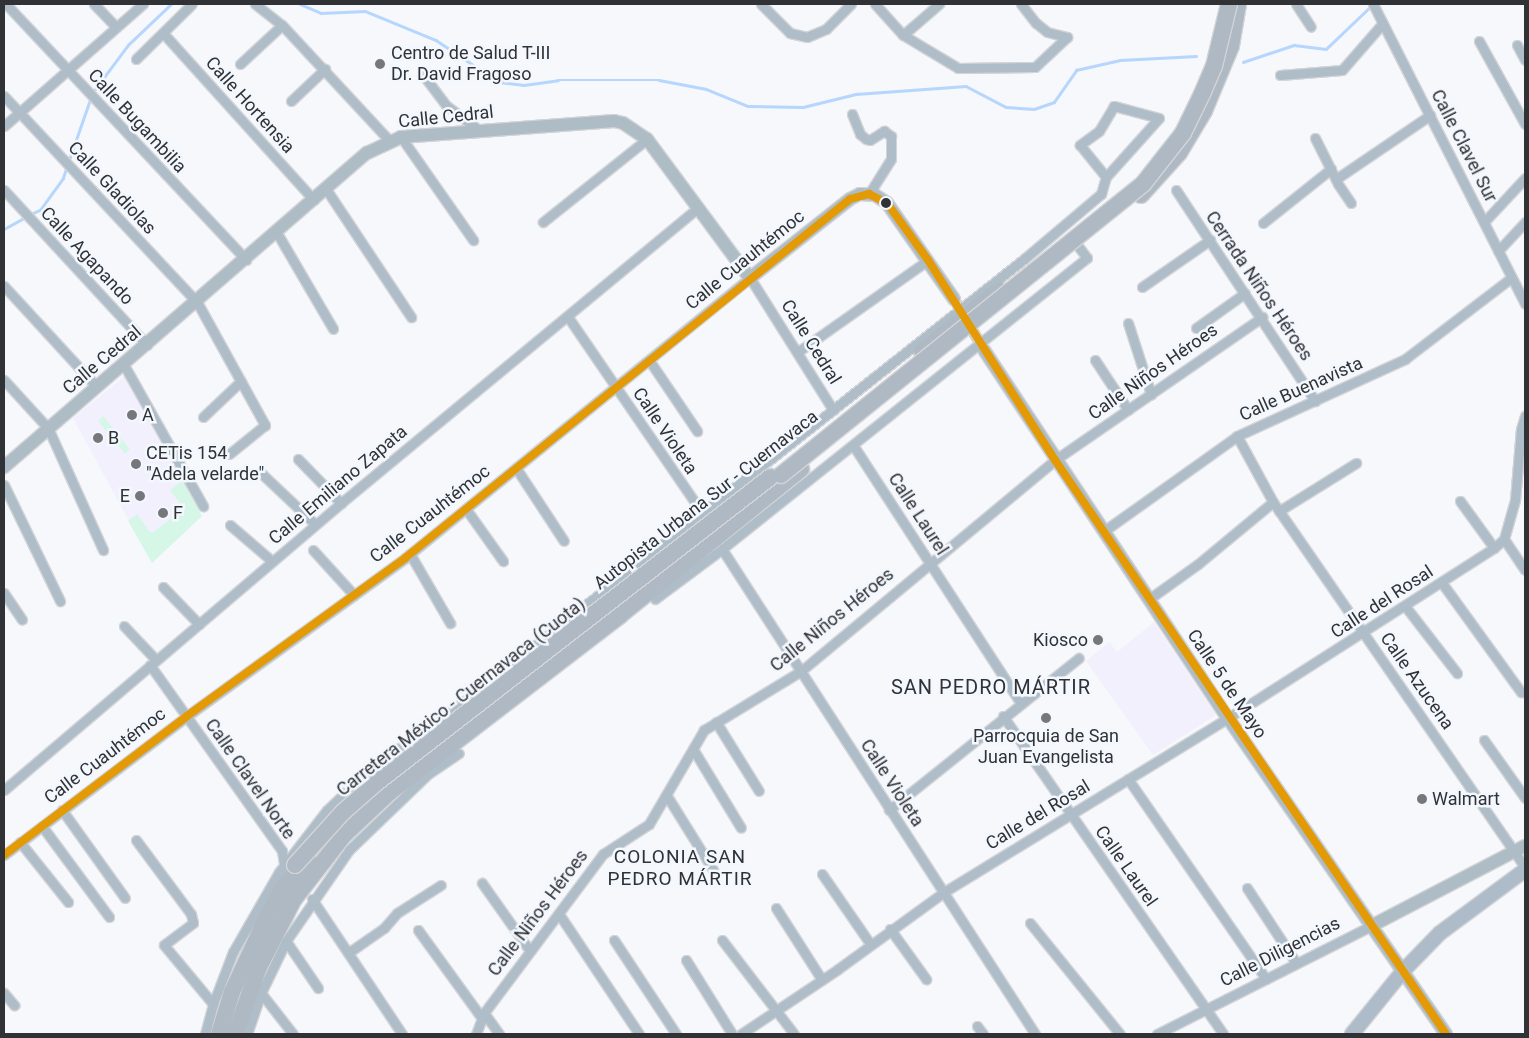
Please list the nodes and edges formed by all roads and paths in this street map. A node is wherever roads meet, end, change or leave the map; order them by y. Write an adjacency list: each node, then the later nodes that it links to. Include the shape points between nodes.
1 (6, 4): 27 (street, Calle Bugambilia)
2 (94, 4): 18 (street)
3 (143, 4): 18 (street)
4 (192, 4): 20 (street)
5 (255, 4): 17 (street)
6 (761, 4): 7 (street, via 790,33 806,37 826,29)
7 (851, 4)
8 (875, 4): 21 (street)
9 (939, 4): 21 (street)
10 (1021, 4): 21 (street, via 1048,32 1067,37 1035,67 958,68)
11 (1223, 4): 31 (highway, Carretera México - Cuernavaca (Cuota)); 210 (highway, Autopista Urbana Sur - Cuernavaca, bridge, via 1210,65 1180,130 1138,182 777,472 459,717 343,812 295,865 257,925 239,961)
12 (1229, 4): 212 (highway, Autopista Urbana Sur - Cuernavaca, bridge, via 1214,66 1198,102 1182,133 1143,184 372,800 311,865 280,910 239,991)
13 (1238, 4): 31 (highway, Carretera México - Cuernavaca (Cuota), via 1231,46)
14 (1296, 4): 19 (street)
15 (1373, 4): 16 (street, Calle Clavel Sur)
16 (1382, 20): 29 (street, via 1342,70); 36 (street, Calle Clavel Sur)
17 (282, 26): 26 (street); 28 (street)
18 (116, 27): 27 (street)
19 (1311, 27)
20 (162, 33): 24 (street); 51 (street, Calle Hortensia)
21 (903, 35)
22 (1479, 41): 37 (street)
23 (1517, 45): 25 (street)
24 (136, 59)
25 (1525, 60)
26 (240, 64)
27 (68, 70): 34 (street); 63 (street, Calle Bugambilia)
28 (325, 70): 33 (street); 41 (street)
29 (1280, 75)
30 (424, 76): 39 (street, via 447,106)
31 (1206, 88): 61 (highway, Carretera México - Cuernavaca (Cuota), via 1193,131 1164,173); 152 (highway, Carretera México - Cuernavaca (Cuota), via 1163,148 1136,180 1106,207 971,311 555,650)
32 (4, 96): 34 (street, Calle Gladiolas)
33 (290, 101)
34 (19, 113): 38 (street); 71 (street, Calle Gladiolas)
35 (852, 114): 50 (street, via 860,134 870,140 884,131 890,136 894,152)
36 (1430, 115): 46 (street); 55 (street, Calle Clavel Sur)
37 (1525, 124)
38 (4, 126)
39 (479, 130): 41 (street, Calle Cedral); 42 (street, Calle Cedral, via 614,121 632,127)
40 (1315, 138): 43 (street)
41 (395, 139): 47 (street, Calle Cedral, via 367,153); 59 (street)
42 (647, 139): 53 (street, Calle Cedral); 54 (street)
43 (1331, 169): 46 (street); 57 (street)
44 (1106, 177): 44 (street, via 1159,118 1114,106 1098,131 1080,145); 91 (street, via 1101,194)
45 (1525, 178): 55 (street)
46 (1336, 179): 52 (street)
47 (326, 189): 51 (street, Calle Cedral); 73 (street)
48 (4, 190): 79 (street, Calle Agapando)
49 (1176, 190): 60 (street, Cerrada Niños Héroes)
50 (869, 194): 64 (street, via 887,203); 65 (street, Calle Cuauhtémoc, via 850,198)
51 (314, 200): 58 (street, Calle Cedral)
52 (1351, 203)
53 (697, 209): 65 (street, Calle Cedral); 74 (street, Calle Emiliano Zapata)
54 (543, 222)
55 (1484, 222): 62 (street, Calle Clavel Sur)
56 (1525, 222): 62 (street)
57 (1264, 223)
58 (277, 233): 63 (street, Calle Cedral); 77 (street)
59 (473, 240)
60 (1210, 240): 68 (street); 69 (street, Cerrada Niños Héroes)
61 (1078, 246): 98 (street, via 1087,258); 136 (highway, Carretera México - Cuernavaca (Cuota))
62 (1498, 250): 66 (street, Calle Clavel Sur)
63 (246, 260): 71 (street, Calle Cedral)
64 (928, 260): 70 (street); 81 (street)
65 (750, 278): 81 (street, Calle Cedral); 82 (street, Calle Cuauhtémoc)
66 (1511, 278): 72 (street, Calle Clavel Sur); 90 (street, Calle Buenavista, via 1404,360)
67 (4, 286): 87 (street)
68 (1142, 287)
69 (1245, 293): 75 (street, Cerrada Niños Héroes); 78 (street)
70 (954, 299)
71 (197, 302): 79 (street, Calle Cedral); 86 (street, Calle Gladiolas)
72 (1525, 302)
73 (411, 317)
74 (568, 317): 88 (street, Calle Violeta); 109 (street, Calle Emiliano Zapata)
75 (1262, 317): 89 (street, Calle Niños Héroes); 90 (street, Cerrada Niños Héroes)
76 (1128, 323): 89 (street)
77 (333, 328)
78 (1196, 328)
79 (147, 345): 84 (street, Calle Cedral)
80 (984, 350): 101 (street, Calle 5 de Mayo)
81 (799, 351): 91 (street, Calle Cedral)
82 (649, 360): 88 (street, Calle Cuauhtémoc); 96 (street)
83 (1095, 360): 92 (street)
84 (124, 365): 87 (street, Calle Cedral); 110 (street)
85 (4, 380): 95 (street)
86 (241, 382): 94 (street); 99 (street, Calle Gladiolas, via 265,425)
87 (98, 387): 95 (street, Calle Cedral)
88 (615, 387): 104 (street, Calle Cuauhtémoc); 113 (street, Calle Violeta)
89 (1151, 394): 92 (street, Calle Niños Héroes)
90 (1315, 401): 97 (street, Calle Buenavista)
91 (833, 410): 113 (street)
92 (1128, 410): 101 (street, Calle Niños Héroes)
93 (1525, 416): 117 (street, via 1520,428 1515,500)
94 (203, 417)
95 (48, 428): 103 (street, Calle Cedral); 120 (street)
96 (697, 431)
97 (1236, 436): 108 (street, Calle Azucena); 116 (street, Calle Buenavista)
98 (853, 446): 122 (street); 126 (street, Calle Laurel)
99 (229, 454)
100 (298, 460): 109 (street)
101 (1055, 460): 116 (street, Calle 5 de Mayo); 126 (street, Calle Niños Héroes)
102 (1356, 463): 112 (street)
103 (4, 466)
104 (516, 468): 111 (street, Calle Cuauhtémoc); 118 (street)
105 (262, 473): 114 (street)
106 (4, 485): 134 (street)
107 (1460, 501): 119 (street)
108 (1273, 502): 112 (street, Calle Azucena); 133 (street, via 1198,564)
109 (341, 503): 114 (street, Calle Emiliano Zapata)
110 (203, 506)
111 (466, 509): 123 (street, Calle Cuauhtémoc); 124 (street)
112 (1279, 511): 141 (street, Calle Azucena)
113 (702, 514): 152 (street)
114 (315, 524): 125 (street, Calle Emiliano Zapata)
115 (230, 525): 125 (street)
116 (1104, 531): 133 (street, Calle 5 de Mayo)
117 (1504, 539): 119 (street, Calle del Rosal); 127 (street)
118 (564, 541)
119 (1494, 548): 128 (street, Calle del Rosal)
120 (103, 550)
121 (314, 550): 131 (street)
122 (722, 550): 132 (street); 144 (street, Calle Violeta)
123 (410, 554): 131 (street, Calle Cuauhtémoc); 138 (street)
124 (503, 561)
125 (272, 562): 139 (street, Calle Emiliano Zapata)
126 (930, 562): 144 (street, Calle Niños Héroes); 147 (street, Calle Laurel)
127 (1525, 570)
128 (1442, 583): 135 (street, Calle del Rosal); 146 (street)
129 (163, 587): 139 (street)
130 (4, 593): 137 (street)
131 (354, 595): 148 (street, Calle Cuauhtémoc)
132 (655, 599): 136 (highway, via 639,612)
133 (1149, 599): 150 (street, Calle 5 de Mayo)
134 (60, 601)
135 (1405, 606): 141 (street, Calle del Rosal); 145 (street)
136 (618, 616): 213 (highway, Carretera México - Cuernavaca (Cuota), via 390,792 338,841 294,899 259,967)
137 (22, 620)
138 (450, 623)
139 (199, 624): 143 (street, Calle Emiliano Zapata)
140 (124, 626): 143 (street, Calle Clavel Norte)
141 (1363, 633): 150 (street, Calle del Rosal); 168 (street, Calle Azucena)
142 (1079, 658): 147 (street)
143 (153, 663): 148 (street, Calle Clavel Norte); 157 (street, Calle Emiliano Zapata)
144 (801, 671): 151 (street, Calle Niños Héroes); 162 (street, Calle Violeta)
145 (1457, 674)
146 (1521, 692)
147 (1020, 702): 149 (street)
148 (187, 716): 161 (street, Calle Cuauhtémoc); 170 (street, Calle Clavel Norte, via 282,851)
149 (1003, 716): 162 (street); 163 (street, Calle Laurel)
150 (1228, 718): 156 (street, Calle del Rosal); 185 (street, Calle 5 de Mayo)
151 (716, 722): 154 (street, Calle Niños Héroes, via 704,730); 158 (street)
152 (443, 725): 170 (street, via 372,767 327,810); 211 (highway, Carretera México - Cuernavaca (Cuota), via 338,821 281,891 232,992)
153 (1484, 740): 160 (street)
154 (693, 749): 159 (street, Calle Niños Héroes); 165 (street)
155 (459, 753): 179 (street, via 428,774 378,821 349,850)
156 (1128, 779): 163 (street, Calle del Rosal); 198 (street)
157 (4, 790)
158 (759, 792)
159 (667, 796): 172 (street); 182 (street, Calle Niños Héroes, via 649,824 603,854)
160 (1525, 798)
161 (62, 810): 164 (street, Calle Cuauhtémoc); 178 (street)
162 (889, 810): 177 (street, Calle Violeta)
163 (1070, 815): 177 (street, Calle del Rosal); 205 (street, Calle Laurel)
164 (42, 826): 167 (street, Calle Cuauhtémoc); 183 (street)
165 (741, 828)
166 (136, 840): 203 (street, via 191,914 193,923 164,945)
167 (20, 842): 169 (street, Calle Cuauhtémoc); 180 (street)
168 (1520, 849): 171 (street, Calle Azucena); 185 (street, Calle Diligencias)
169 (4, 855)
170 (284, 864): 203 (street, via 233,952)
171 (1525, 868): 196 (main road, via 1462,913)
172 (713, 870)
173 (822, 874): 191 (street)
174 (482, 883): 192 (street)
175 (441, 885): 193 (street, via 397,913 384,928)
176 (1247, 888): 195 (street)
177 (944, 892): 186 (street, Calle del Rosal); 225 (street, Calle Violeta)
178 (126, 898)
179 (312, 899): 190 (street); 193 (street)
180 (68, 902)
181 (776, 908): 199 (street)
182 (559, 914): 192 (street, Calle Niños Héroes); 219 (street)
183 (110, 917)
184 (1030, 923): 226 (street)
185 (1373, 925): 195 (street, Calle Diligencias); 196 (street, Calle 5 de Mayo)
186 (890, 929): 191 (street, Calle del Rosal); 197 (street)
187 (418, 930): 207 (street)
188 (614, 940): 220 (street)
189 (722, 940): 206 (street)
190 (286, 942): 200 (street); 202 (street)
191 (871, 945): 199 (street, Calle del Rosal)
192 (530, 951): 207 (street, Calle Niños Héroes)
193 (348, 953): 216 (street)
194 (686, 960): 221 (street)
195 (1296, 963): 198 (street, Calle Diligencias)
196 (1403, 971): 229 (main road); 230 (street, Calle 5 de Mayo)
197 (926, 979)
198 (1266, 979): 205 (street, Calle Diligencias)
199 (822, 980): 206 (street, Calle del Rosal)
200 (318, 988)
201 (4, 992): 204 (street)
202 (261, 993): 214 (street); 215 (street)
203 (213, 1004): 209 (street)
204 (14, 1005)
205 (1206, 1009): 227 (street, Calle Diligencias); 228 (street, Calle Laurel)
206 (776, 1010): 222 (street, Calle del Rosal); 223 (street)
207 (483, 1015): 217 (street, Calle Niños Héroes); 218 (street)
208 (977, 1026): 224 (street)
209 (205, 1034)
210 (213, 1034)
211 (219, 1034)
212 (225, 1034)
213 (235, 1034)
214 (247, 1034)
215 (293, 1034)
216 (402, 1034)
217 (476, 1034)
218 (499, 1034)
219 (639, 1034)
220 (676, 1034)
221 (732, 1034)
222 (741, 1034)
223 (794, 1034)
224 (984, 1034)
225 (1034, 1034)
226 (1120, 1034)
227 (1157, 1034)
228 (1224, 1034)
229 (1352, 1034)
230 (1446, 1034)

